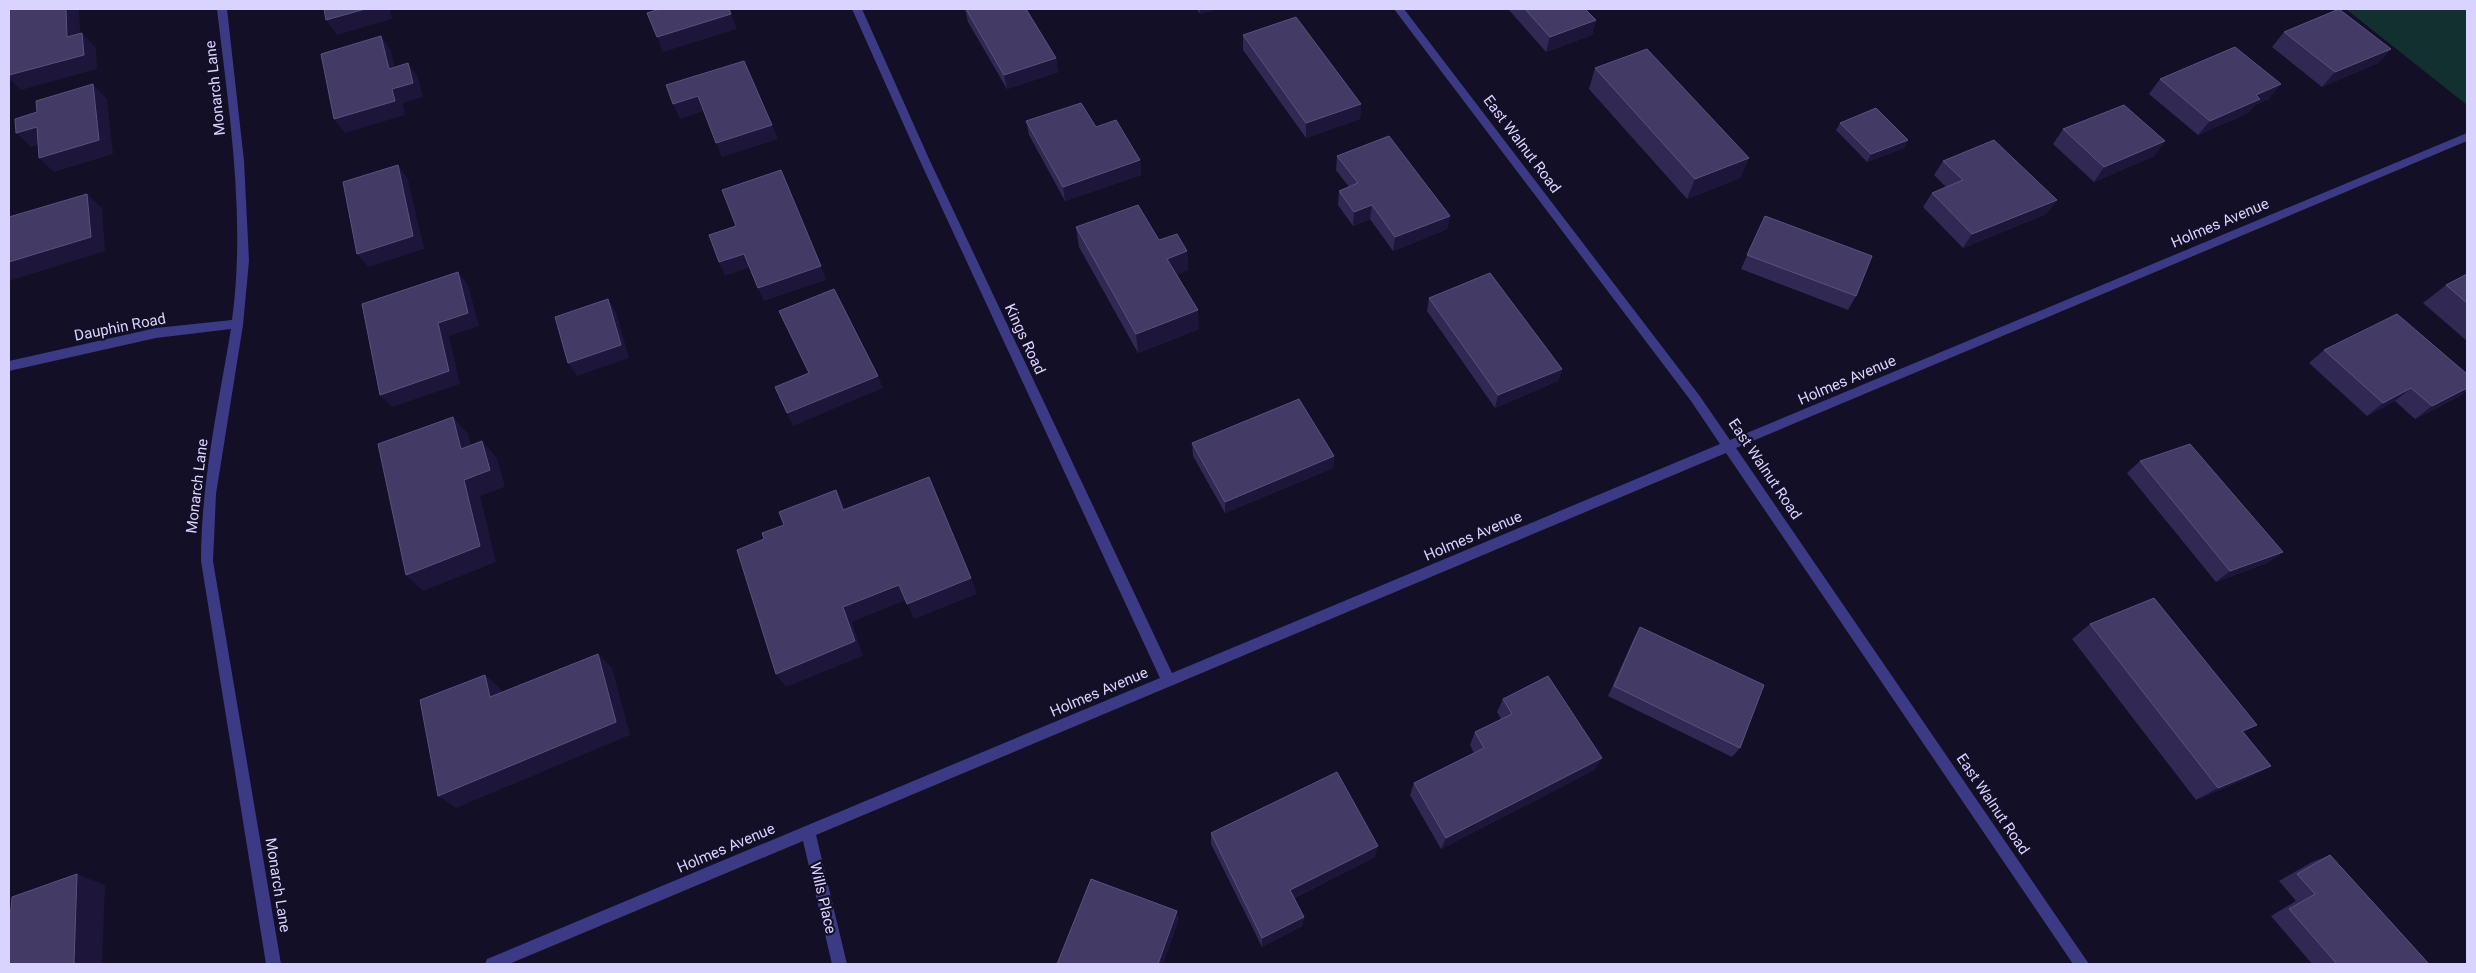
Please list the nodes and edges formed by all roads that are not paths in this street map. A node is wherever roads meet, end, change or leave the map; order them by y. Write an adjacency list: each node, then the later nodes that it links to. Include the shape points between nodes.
1 (222, 9): 5 (street, Monarch Lane, via 241,186 243,271)
2 (857, 9): 8 (street, Kings Road)
3 (1399, 9): 7 (street, East Walnut Road)
4 (2467, 137): 7 (street, Holmes Avenue)
5 (237, 324): 6 (street, Dauphin Road, via 156,333); 10 (street, Monarch Lane, via 209,496 207,561)
6 (9, 366)
7 (1730, 446): 8 (street, Holmes Avenue); 13 (street, East Walnut Road)
8 (1168, 680): 9 (street, Holmes Avenue)
9 (808, 831): 11 (street, Holmes Avenue); 12 (street, Wills Place)
10 (274, 964)
11 (492, 964)
12 (840, 964)
13 (2082, 964)

